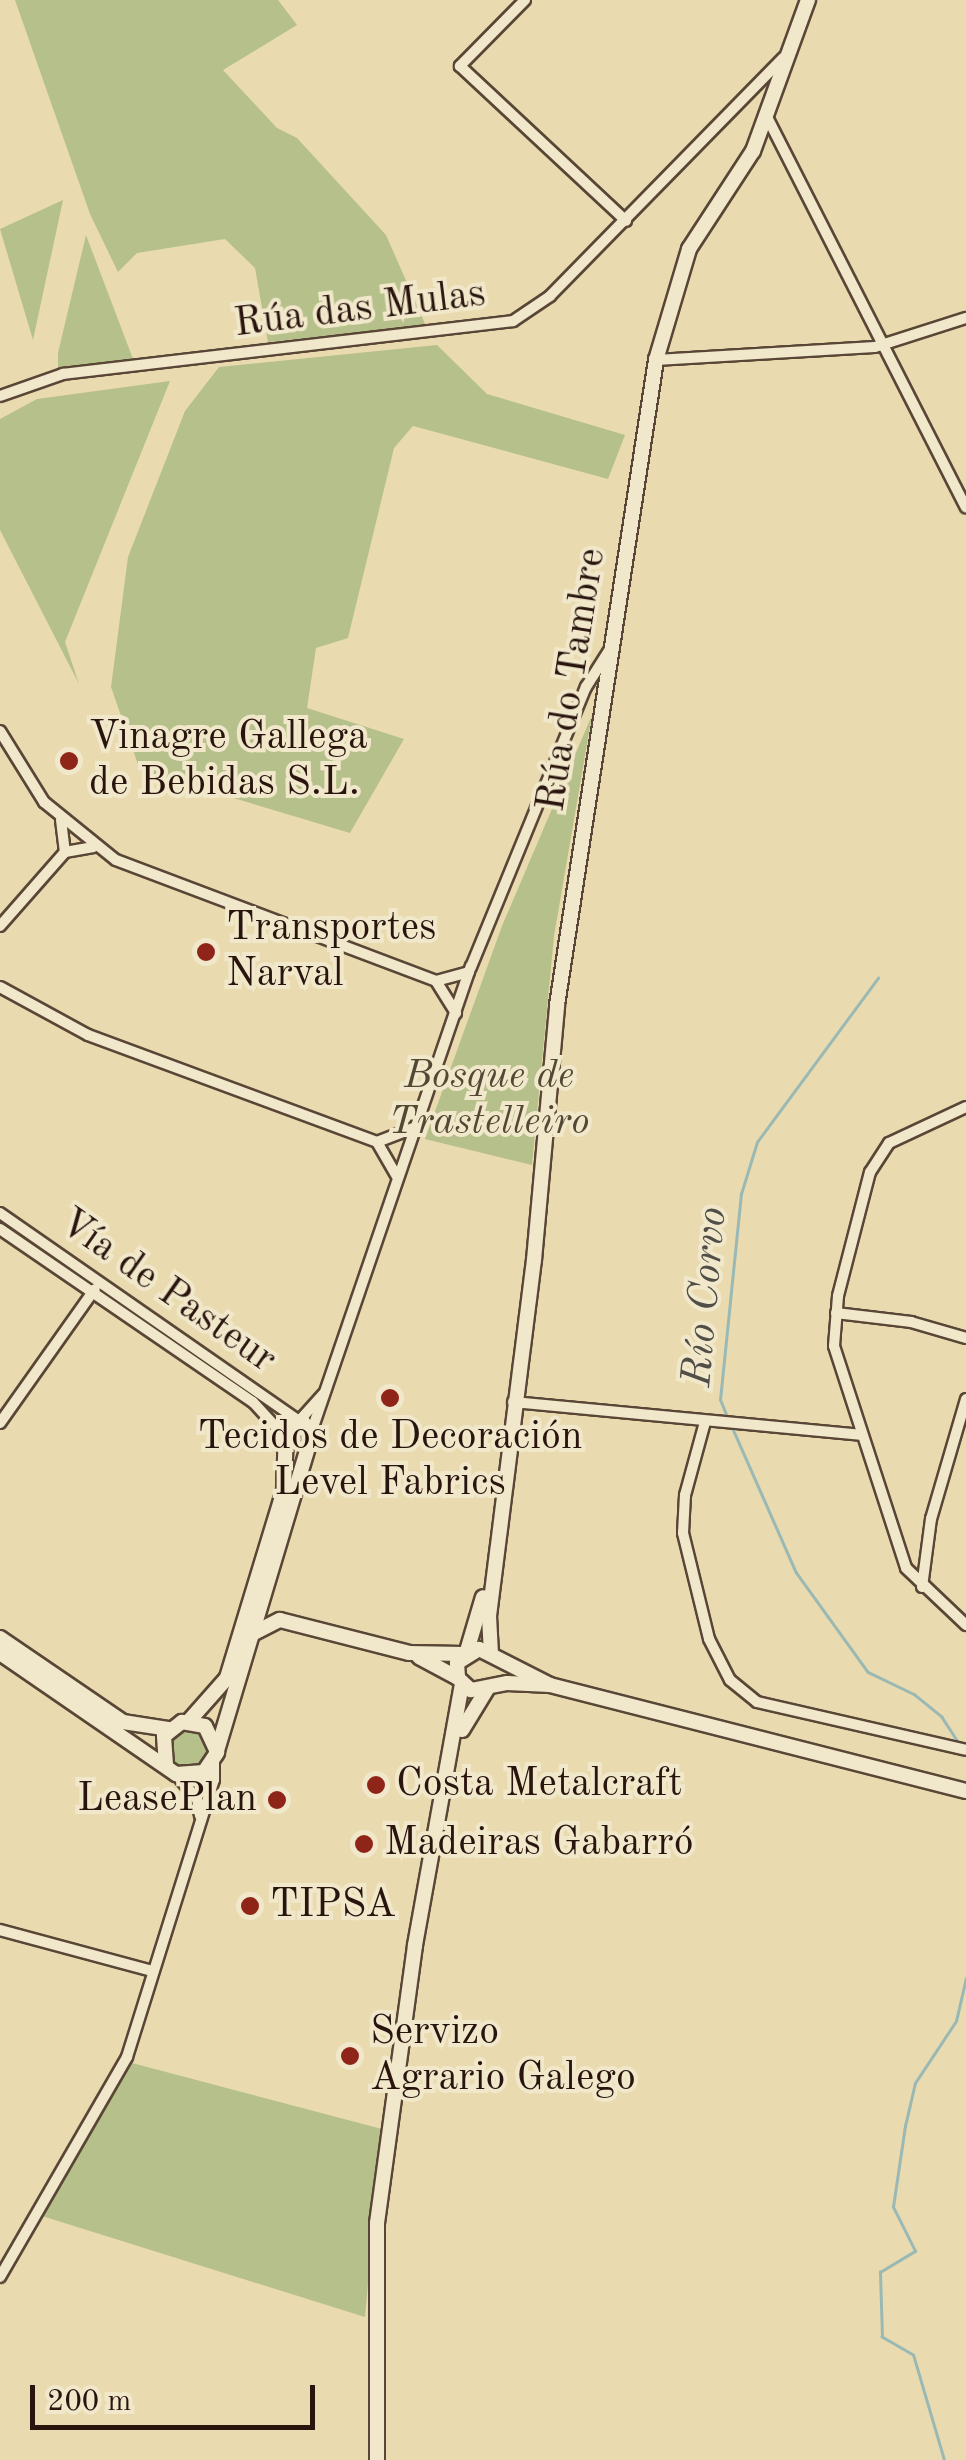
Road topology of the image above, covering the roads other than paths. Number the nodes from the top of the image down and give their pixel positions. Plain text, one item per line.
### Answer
1 (525, 0) edge
2 (808, 0) edge
3 (775, 85) junction
4 (771, 124) junction
5 (626, 220) junction
6 (966, 318) edge
7 (886, 345) junction
8 (656, 360) junction
9 (0, 396) edge
10 (966, 508) edge
11 (595, 688) junction
12 (0, 731) edge
13 (61, 820) junction
14 (79, 835) junction
15 (94, 847) junction
16 (67, 849) junction
17 (0, 926) edge
18 (469, 972) junction
19 (440, 982) junction
20 (0, 987) edge
21 (463, 991) junction
22 (456, 1013) junction
23 (966, 1107) edge
24 (415, 1127) junction
25 (383, 1144) junction
26 (406, 1152) junction
27 (397, 1177) junction
28 (0, 1213) edge
29 (0, 1228) edge
30 (96, 1288) junction
31 (836, 1314) junction
32 (966, 1338) edge
33 (327, 1389) junction
34 (966, 1399) edge
35 (513, 1402) junction
36 (299, 1421) junction
37 (704, 1422) junction
38 (0, 1423) edge
39 (860, 1436) junction
40 (310, 1437) junction
41 (288, 1441) junction
42 (494, 1558) junction
43 (922, 1588) junction
44 (265, 1594) junction
45 (280, 1620) junction
46 (966, 1625) edge
47 (253, 1633) junction
48 (0, 1638) edge
49 (0, 1652) edge
50 (409, 1653) junction
51 (465, 1653) junction
52 (493, 1656) junction
53 (460, 1681) junction
54 (550, 1685) junction
55 (489, 1687) junction
56 (189, 1721) junction
57 (169, 1729) junction
58 (456, 1744) junction
59 (961, 1750) edge
60 (215, 1758) junction
61 (173, 1772) junction
62 (961, 1790) edge
63 (200, 1816) junction
64 (0, 1930) edge
65 (152, 1971) junction
66 (0, 2277) edge
67 (377, 2460) edge

1 - 5 street
2 - 3 main road, Rúa do Tambre
3 - 4 main road, Rúa do Tambre
3 - 5 street, Rúa das Mulas
4 - 7 street
4 - 8 main road, Rúa do Tambre
5 - 9 street, Rúa das Mulas
6 - 7 street
7 - 8 street
7 - 10 street
8 - 11 main road, Rúa do Tambre
11 - 18 street
11 - 35 main road, Rúa do Tambre
12 - 13 street
13 - 14 street
13 - 16 street
14 - 15 street
14 - 16 street
15 - 16 street
15 - 19 street
16 - 17 street
18 - 19 street
18 - 21 street
19 - 21 street
19 - 22 street
20 - 25 street
21 - 22 street
22 - 24 street
23 - 31 street
24 - 25 street
24 - 26 street
25 - 26 street
25 - 27 street
26 - 27 street
27 - 33 street
28 - 30 street, Vía de Pasteur
29 - 30 street, Vía de Pasteur
30 - 36 street, Vía de Pasteur
30 - 38 street
30 - 41 street, Vía de Pasteur
31 - 32 street
31 - 39 street
33 - 36 street
33 - 40 street
34 - 43 street
35 - 37 street
35 - 42 main road, Rúa do Tambre
36 - 40 main road
36 - 41 main road
37 - 39 street
37 - 59 street
39 - 43 street
40 - 41 main road
40 - 44 main road
41 - 56 main road
42 - 51 main road
42 - 52 main road
43 - 46 street
44 - 45 main road
44 - 47 main road
45 - 47 main road
45 - 50 main road
47 - 60 main road
48 - 57 main road
49 - 61 main road
50 - 51 main road
50 - 53 main road
51 - 52 main road
51 - 53 main road
52 - 54 main road
52 - 55 main road
53 - 55 main road
53 - 58 main road
54 - 55 main road
54 - 62 main road
55 - 58 main road
56 - 57 main road
56 - 60 main road
57 - 61 main road
58 - 67 main road
60 - 61 main road
60 - 63 street
61 - 63 street
63 - 65 street
64 - 65 street
65 - 66 street

